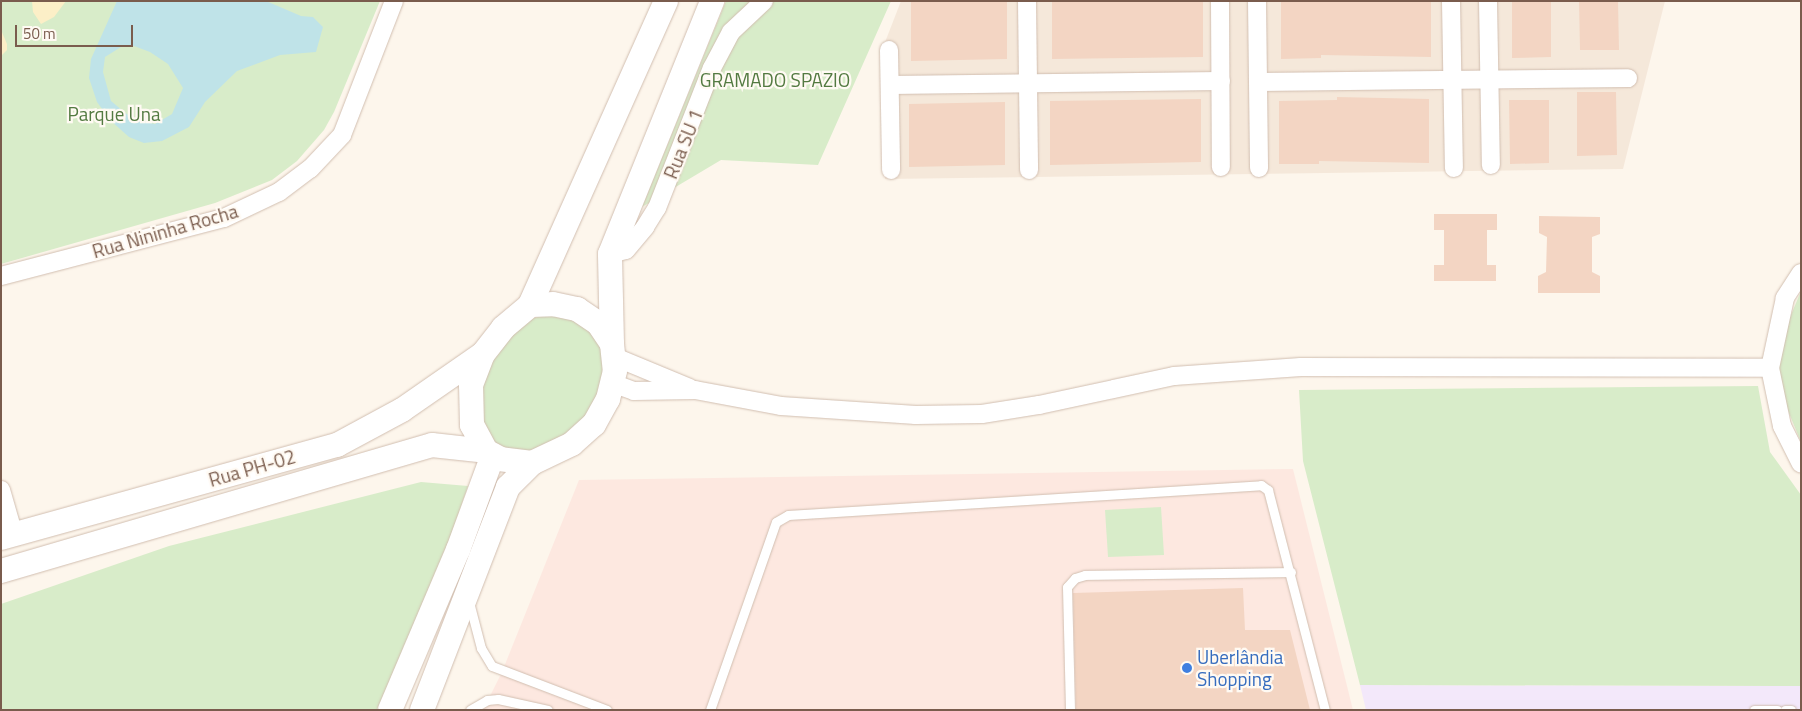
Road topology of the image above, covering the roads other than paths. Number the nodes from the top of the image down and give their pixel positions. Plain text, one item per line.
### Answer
1 (394, 1) edge
2 (666, 1) edge
3 (712, 1) edge
4 (764, 1) edge
5 (1027, 1) edge
6 (1220, 1) edge
7 (1258, 1) edge
8 (1451, 1) edge
9 (1488, 1) edge
10 (889, 50) dead end
11 (1628, 78) dead end
12 (1489, 80) junction
13 (1221, 81) junction
14 (1452, 81) junction
15 (1258, 82) junction
16 (1028, 84) junction
17 (890, 85) junction
18 (1491, 165) dead end
19 (1221, 167) dead end
20 (1259, 168) dead end
21 (1454, 168) dead end
22 (891, 170) dead end
23 (1030, 170) dead end
24 (610, 254) junction
25 (1801, 273) edge
26 (1, 276) edge
27 (530, 305) junction
28 (613, 351) junction
29 (483, 354) junction
30 (1770, 368) junction
31 (612, 383) junction
32 (695, 390) junction
33 (489, 453) junction
34 (532, 462) junction
35 (1801, 464) edge
36 (1, 490) edge
37 (8, 536) edge
38 (1, 571) edge
39 (1290, 572) junction
40 (467, 595) junction
41 (390, 710) edge
42 (422, 710) edge
43 (470, 710) edge
44 (548, 710) edge
45 (607, 710) edge
46 (710, 710) edge
47 (1070, 710) edge
48 (1325, 710) edge
49 (1754, 710) edge
50 (1777, 710) edge
51 (1785, 710) edge
52 (1791, 710) edge

1 - 26 street, Rua Nininha Rocha
2 - 27 street
3 - 24 street
4 - 24 street, Rua SU 1
5 - 16 street
6 - 13 street
7 - 15 street
8 - 14 street
9 - 12 street
10 - 17 street
11 - 12 street
12 - 14 street
12 - 18 street
13 - 16 street
13 - 19 street
14 - 15 street
14 - 21 street
15 - 20 street
16 - 17 street
16 - 23 street
17 - 22 street
24 - 28 street
25 - 30 street
27 - 28 street
27 - 29 street
28 - 31 street
28 - 32 street
29 - 33 street
29 - 37 street, Rua PH-02
30 - 32 street
30 - 35 street
31 - 32 street
31 - 34 street
33 - 34 street
33 - 38 street, Rua PH-02
33 - 41 street
34 - 40 street
36 - 37 street
39 - 46 lane
39 - 47 lane
39 - 48 lane
40 - 42 street
40 - 45 lane
43 - 44 lane
49 - 50 lane
51 - 52 lane

